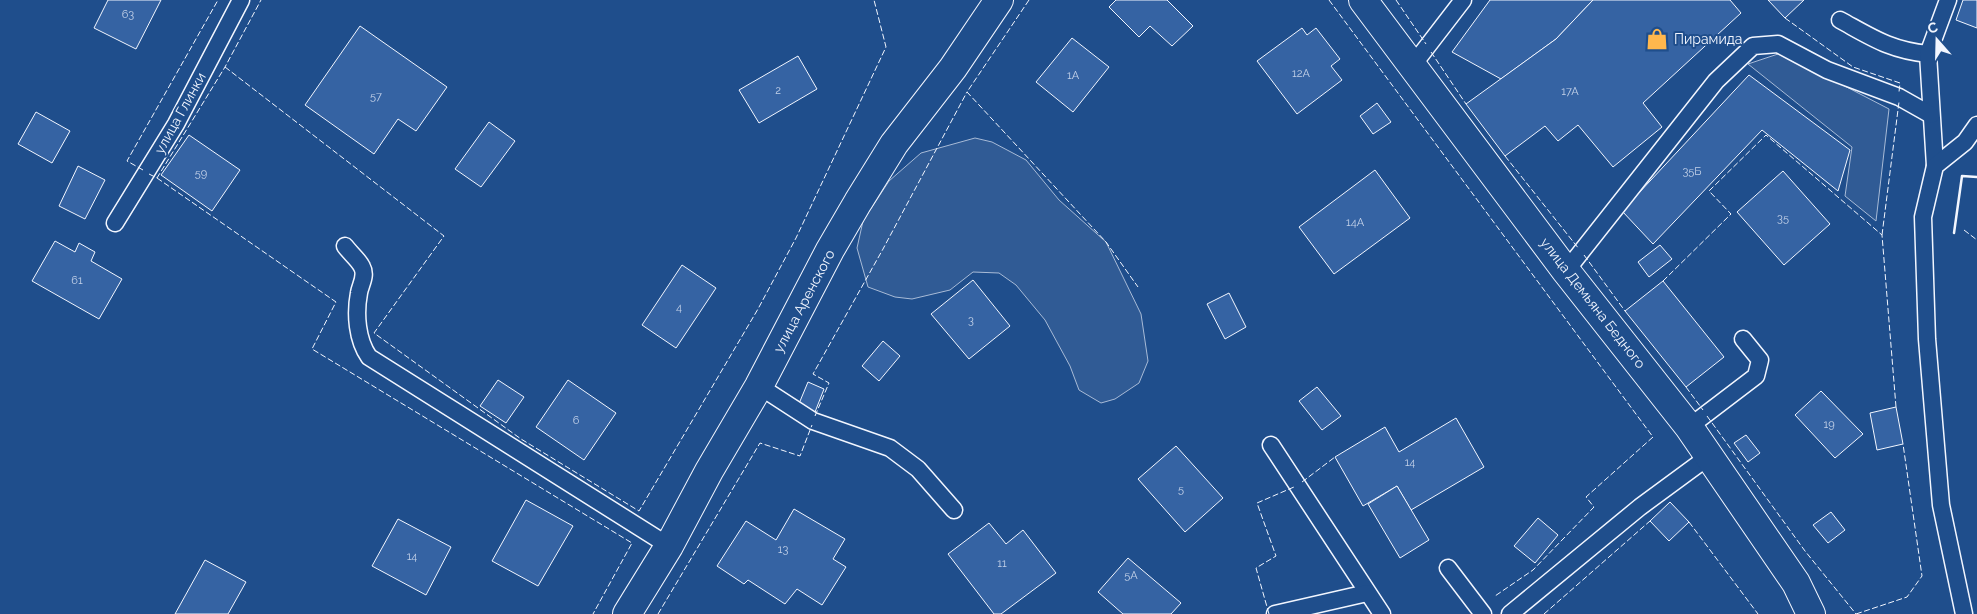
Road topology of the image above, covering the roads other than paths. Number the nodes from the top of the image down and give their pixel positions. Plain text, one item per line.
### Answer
1 (241, 0) edge
2 (999, 0) edge
3 (1363, 0) edge
4 (1463, 0) edge
5 (1948, 0) edge
6 (1840, 20) dead end
7 (1928, 54) junction
8 (1413, 65) junction
9 (1931, 115) junction
10 (1977, 125) edge
11 (1971, 146) edge
12 (1935, 166) junction
13 (116, 223) dead end
14 (345, 246) dead end
15 (1566, 271) junction
16 (1744, 339) dead end
17 (760, 386) junction
18 (1689, 427) junction
19 (1271, 445) dead end
20 (1708, 457) junction
21 (954, 510) dead end
22 (669, 546) junction
23 (1448, 568) dead end
24 (1366, 593) junction
25 (627, 614) edge
26 (1274, 614) edge
27 (1382, 614) edge
28 (1483, 614) edge
29 (1510, 614) edge
30 (1811, 614) edge
31 (1964, 614) edge

1 - 13 lane, улица Глинки
2 - 17 street, улица Аренского
3 - 8 street, улица Демьяна Бедного
4 - 8 lane
5 - 7 lane
6 - 7 lane
7 - 9 lane
8 - 15 street, улица Демьяна Бедного
9 - 12 lane
9 - 15 lane
10 - 11 lane
11 - 12 lane
12 - 31 lane
14 - 22 lane
15 - 18 street, улица Демьяна Бедного
16 - 18 lane
17 - 21 lane
17 - 22 street, улица Аренского
18 - 20 street, улица Демьяна Бедного
19 - 24 lane
20 - 29 lane
20 - 30 street, улица Демьяна Бедного
22 - 25 street, улица Аренского
23 - 28 lane
24 - 26 lane
24 - 27 lane

